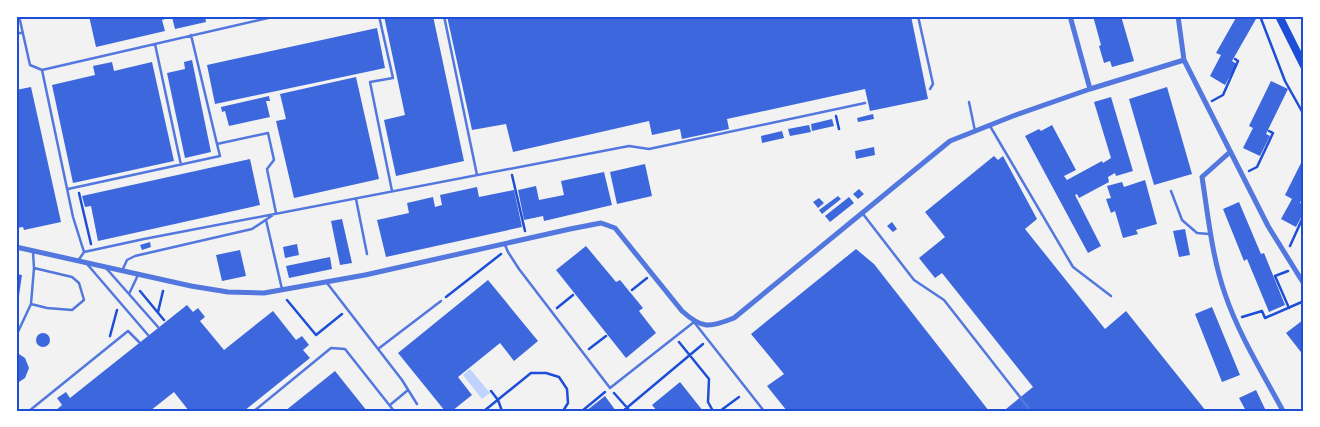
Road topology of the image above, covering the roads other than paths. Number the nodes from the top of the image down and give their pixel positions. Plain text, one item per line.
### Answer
1 (28, 16) edge
2 (278, 16) edge
3 (379, 16) edge
4 (444, 16) edge
5 (918, 16) edge
6 (1070, 16) edge
7 (1178, 16) edge
8 (1279, 16) edge
9 (19, 17) edge
10 (16, 33) edge
11 (23, 33) junction
12 (192, 35) junction
13 (154, 44) junction
14 (1184, 60) junction
15 (1304, 66) edge
16 (42, 70) junction
17 (930, 89) dead end
18 (1090, 89) junction
19 (969, 102) dead end
20 (865, 103) dead end
21 (989, 125) junction
22 (975, 131) junction
23 (217, 144) junction
24 (1230, 152) junction
25 (181, 165) junction
26 (477, 175) junction
27 (68, 189) junction
28 (392, 191) junction
29 (1171, 191) dead end
30 (356, 198) junction
31 (862, 212) junction
32 (276, 214) junction
33 (266, 220) junction
34 (1212, 234) junction
35 (504, 243) junction
36 (16, 246) edge
37 (33, 250) junction
38 (84, 252) junction
39 (367, 254) dead end
40 (78, 261) junction
41 (86, 263) junction
42 (106, 267) junction
43 (34, 268) junction
44 (122, 271) junction
45 (138, 274) junction
46 (326, 282) junction
47 (1304, 284) edge
48 (282, 290) junction
49 (129, 294) junction
50 (1111, 296) dead end
51 (441, 301) road end
52 (31, 304) junction
53 (694, 322) junction
54 (158, 327) dead end
55 (148, 335) dead end
56 (16, 336) edge
57 (139, 342) dead end
58 (378, 349) junction
59 (408, 390) junction
60 (417, 404) dead end
61 (390, 405) junction
62 (30, 411) edge
63 (254, 411) edge
64 (394, 411) edge
65 (764, 411) edge
66 (1031, 411) edge
67 (1283, 411) edge

1 - 9 lane
2 - 12 lane
3 - 28 lane
4 - 26 lane
5 - 17 lane
6 - 18 street
7 - 14 street
8 - 15 main road
9 - 11 lane
10 - 11 lane
11 - 16 lane
12 - 13 lane
12 - 23 lane
13 - 16 lane
13 - 25 lane
14 - 18 street
14 - 24 street
16 - 27 lane
18 - 21 street
19 - 22 lane
20 - 26 lane
21 - 22 street
21 - 50 lane
22 - 31 street
23 - 25 lane
23 - 32 lane
24 - 34 street
24 - 47 street
25 - 27 lane
26 - 28 lane
27 - 38 lane
28 - 30 lane
29 - 34 lane
30 - 32 lane
30 - 39 lane
31 - 53 street
31 - 66 lane
32 - 33 lane
32 - 38 lane
33 - 44 lane
33 - 48 lane
34 - 67 street
35 - 46 street
35 - 53 street
35 - 53 lane
36 - 37 street
37 - 40 street
37 - 43 lane
38 - 40 lane
40 - 41 street
41 - 42 street
41 - 55 lane
42 - 44 street
42 - 49 lane
43 - 52 lane
43 - 52 lane
44 - 45 street
45 - 48 street
45 - 49 lane
46 - 48 street
46 - 58 lane
49 - 54 lane
51 - 58 lane
52 - 56 lane
53 - 65 lane
57 - 62 lane
58 - 59 lane
59 - 60 lane
59 - 61 lane
61 - 63 lane
61 - 64 lane

